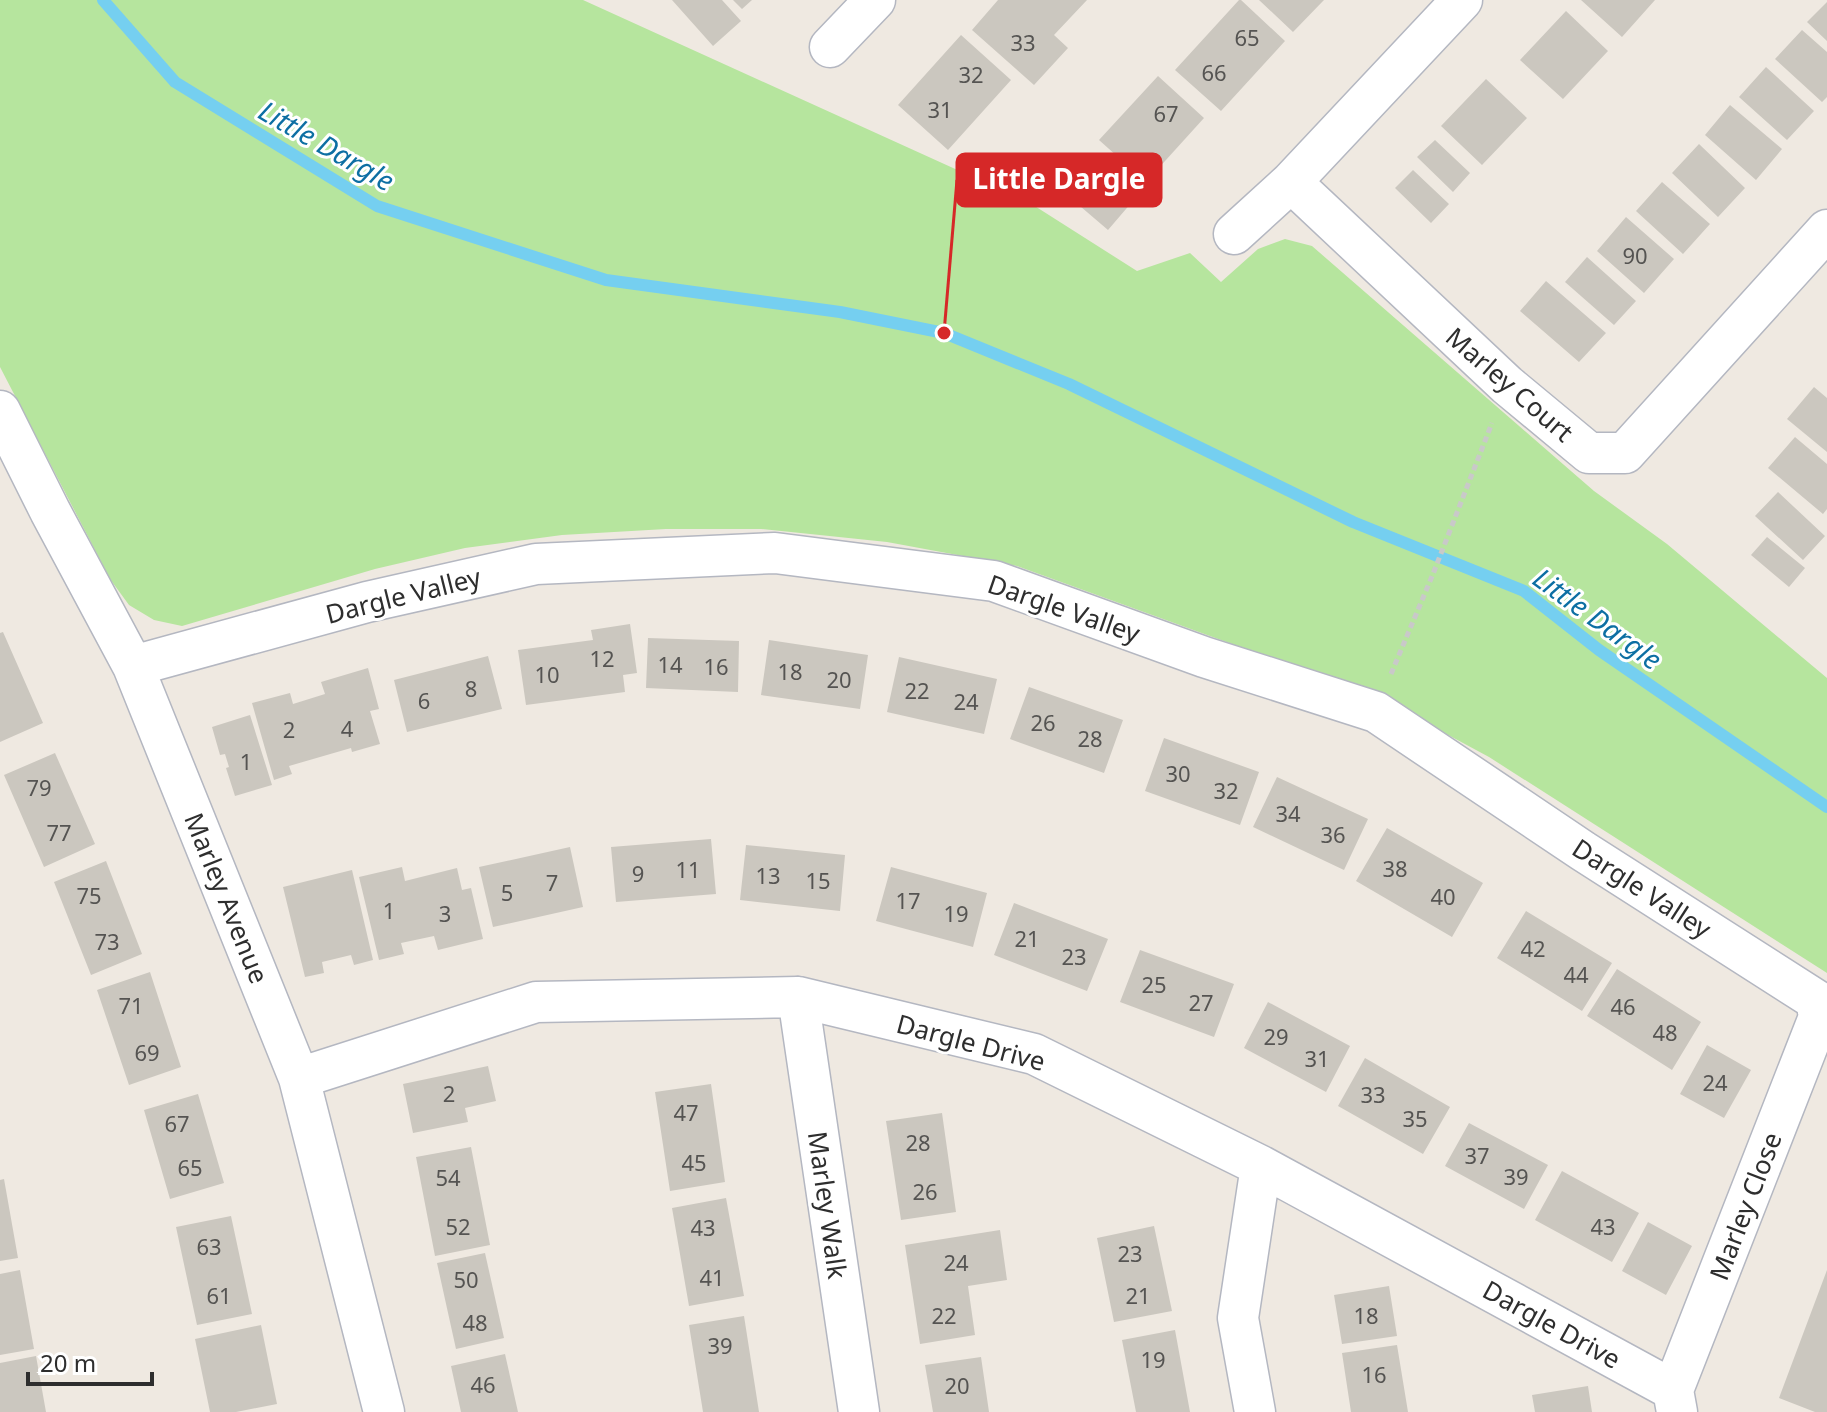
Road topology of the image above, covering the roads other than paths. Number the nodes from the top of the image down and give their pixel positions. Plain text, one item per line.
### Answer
1 (875, 0) edge
2 (1462, 0) edge
3 (830, 47) dead end
4 (1291, 182) junction
5 (1827, 230) edge
6 (1234, 234) dead end
7 (0, 411) edge
8 (133, 666) junction
9 (798, 997) junction
10 (1816, 1000) joint
11 (299, 1078) junction
12 (1261, 1166) junction
13 (1675, 1401) edge
14 (384, 1412) edge
15 (859, 1412) edge
16 (1255, 1412) edge

1 - 3 street
2 - 4 street
4 - 5 street, Marley Court
4 - 6 street
7 - 8 street, Marley Avenue
8 - 10 street, Dargle Valley
8 - 11 street, Marley Avenue
9 - 11 street, Dargle Drive
9 - 12 street, Dargle Drive
9 - 15 street, Marley Walk
10 - 13 street, Marley Close
11 - 14 street, Marley Avenue
12 - 13 street, Dargle Drive
12 - 16 street

